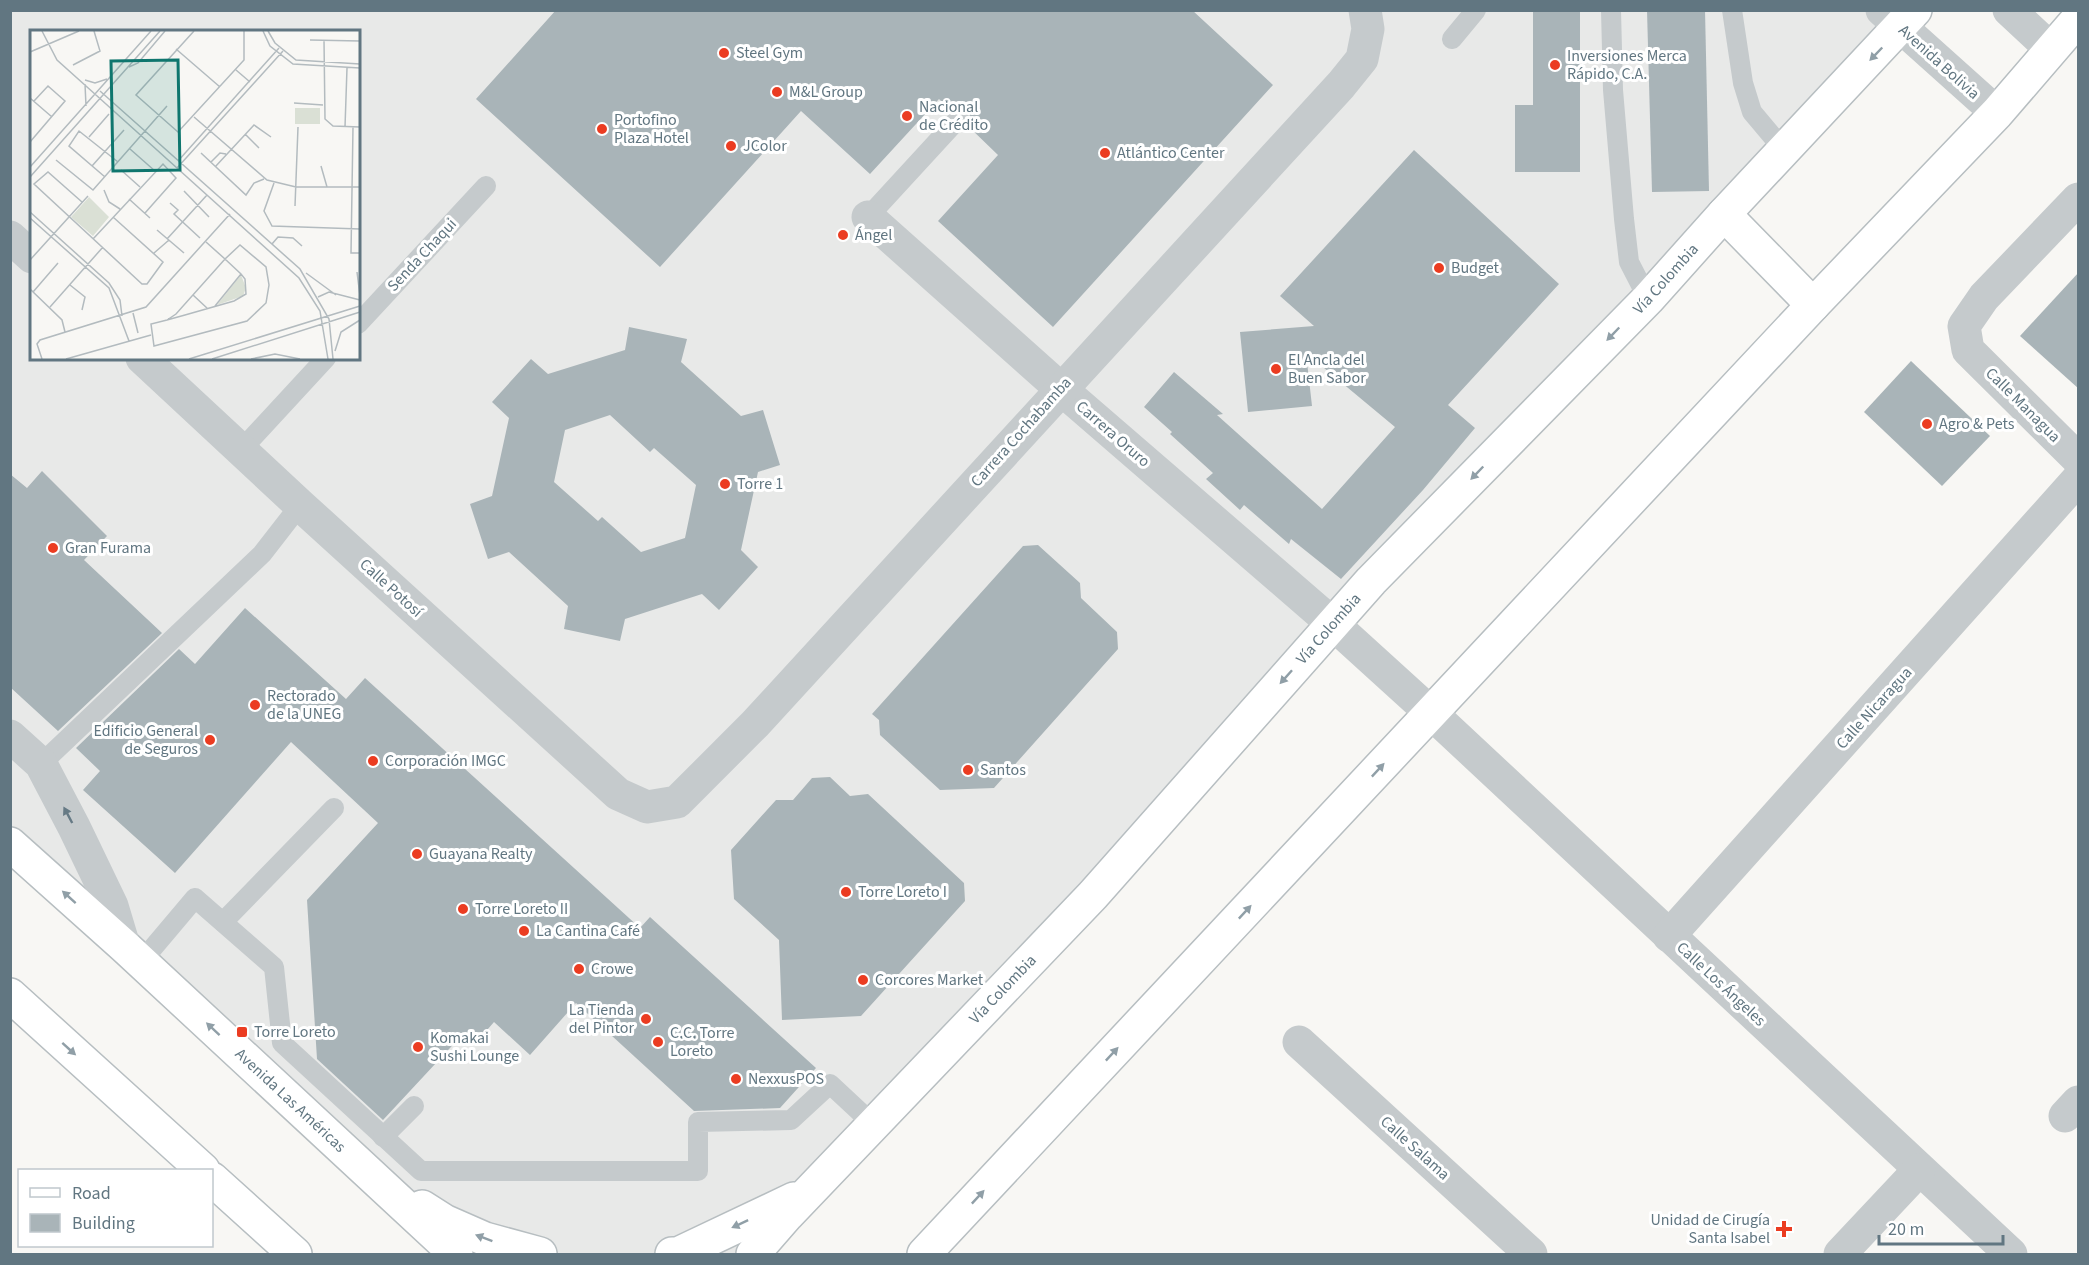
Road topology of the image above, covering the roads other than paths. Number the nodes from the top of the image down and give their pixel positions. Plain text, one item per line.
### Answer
1 (1476, 10) edge
2 (1611, 10) edge
3 (1731, 10) edge
4 (2009, 10) edge
5 (1899, 16) edge
6 (2079, 19) edge
7 (1366, 20) edge
8 (1452, 39) dead end
9 (2051, 49) junction
10 (1997, 113) junction
11 (959, 118) dead end
12 (1784, 150) junction
13 (486, 186) dead end
14 (2079, 198) edge
15 (1724, 214) junction
16 (868, 217) joint
17 (10, 237) edge
18 (30, 255) edge
19 (1647, 299) junction
20 (1814, 304) junction
21 (360, 322) edge
22 (144, 360) edge
23 (324, 360) edge
24 (1061, 388) junction
25 (241, 450) junction
26 (2079, 459) edge
27 (2079, 479) edge
28 (300, 505) junction
29 (1333, 624) junction
30 (1431, 713) junction
31 (10, 736) edge
32 (41, 764) junction
33 (647, 807) joint
34 (334, 808) dead end
35 (10, 844) edge
36 (223, 922) junction
37 (1669, 936) junction
38 (133, 954) junction
39 (18, 1007) edge
40 (1299, 1042) dead end
41 (414, 1106) dead end
42 (874, 1125) junction
43 (383, 1137) junction
44 (202, 1169) edge
45 (1919, 1170) junction
46 (367, 1172) junction
47 (213, 1180) edge
48 (812, 1190) junction
49 (262, 1224) junction
50 (941, 1242) edge
51 (279, 1254) edge
52 (295, 1254) edge
53 (456, 1254) edge
54 (540, 1254) edge
55 (672, 1254) edge
56 (753, 1254) edge
57 (924, 1254) edge
58 (1531, 1254) edge
59 (1840, 1254) edge
60 (2011, 1254) edge

1 - 8 lane
2 - 19 lane
3 - 12 lane
4 - 9 street
5 - 10 street, Avenida Bolivia
5 -> 12 main road, Vía Colombia
6 - 9 main road
7 - 24 street, Carrera Cochabamba
9 - 10 main road
10 - 20 main road
11 - 16 lane
12 - 15 main road, Vía Colombia
13 - 21 lane, Senda Chaqui
14 - 26 street, Calle Managua
15 - 19 main road, Vía Colombia
15 - 20 main road
16 - 24 street, Carrera Oruro
17 - 18 street
19 -> 29 main road, Vía Colombia
20 - 30 main road
22 - 25 street, Calle Potosí
23 - 25 lane
24 - 29 street, Carrera Oruro
24 - 33 street, Carrera Cochabamba
25 - 28 street, Calle Potosí
27 - 37 street, Calle Nicaragua
28 - 32 lane
28 - 33 street, Calle Potosí
29 - 30 street, Carrera Oruro
29 -> 42 main road, Vía Colombia
30 - 37 street, Calle Los Ángeles
50 -> 30 main road
31 - 32 street, Avenida Las Américas
38 -> 32 street, Avenida Las Américas
34 - 36 lane
38 -> 35 main road, Avenida Las Américas
36 - 38 lane
36 - 43 lane
37 - 45 street, Calle Los Ángeles
46 -> 38 main road, Avenida Las Américas
39 -> 44 main road
40 - 58 street, Calle Salama
41 - 43 lane
42 - 43 lane
42 - 48 main road, Vía Colombia
45 - 59 street
45 - 60 street, Calle Los Ángeles
46 - 53 main road, Avenida Las Américas
54 -> 46 main road
47 - 49 main road
48 -> 55 main road
48 - 56 main road, Vía Colombia
49 - 51 main road
49 - 52 main road
50 - 57 main road

